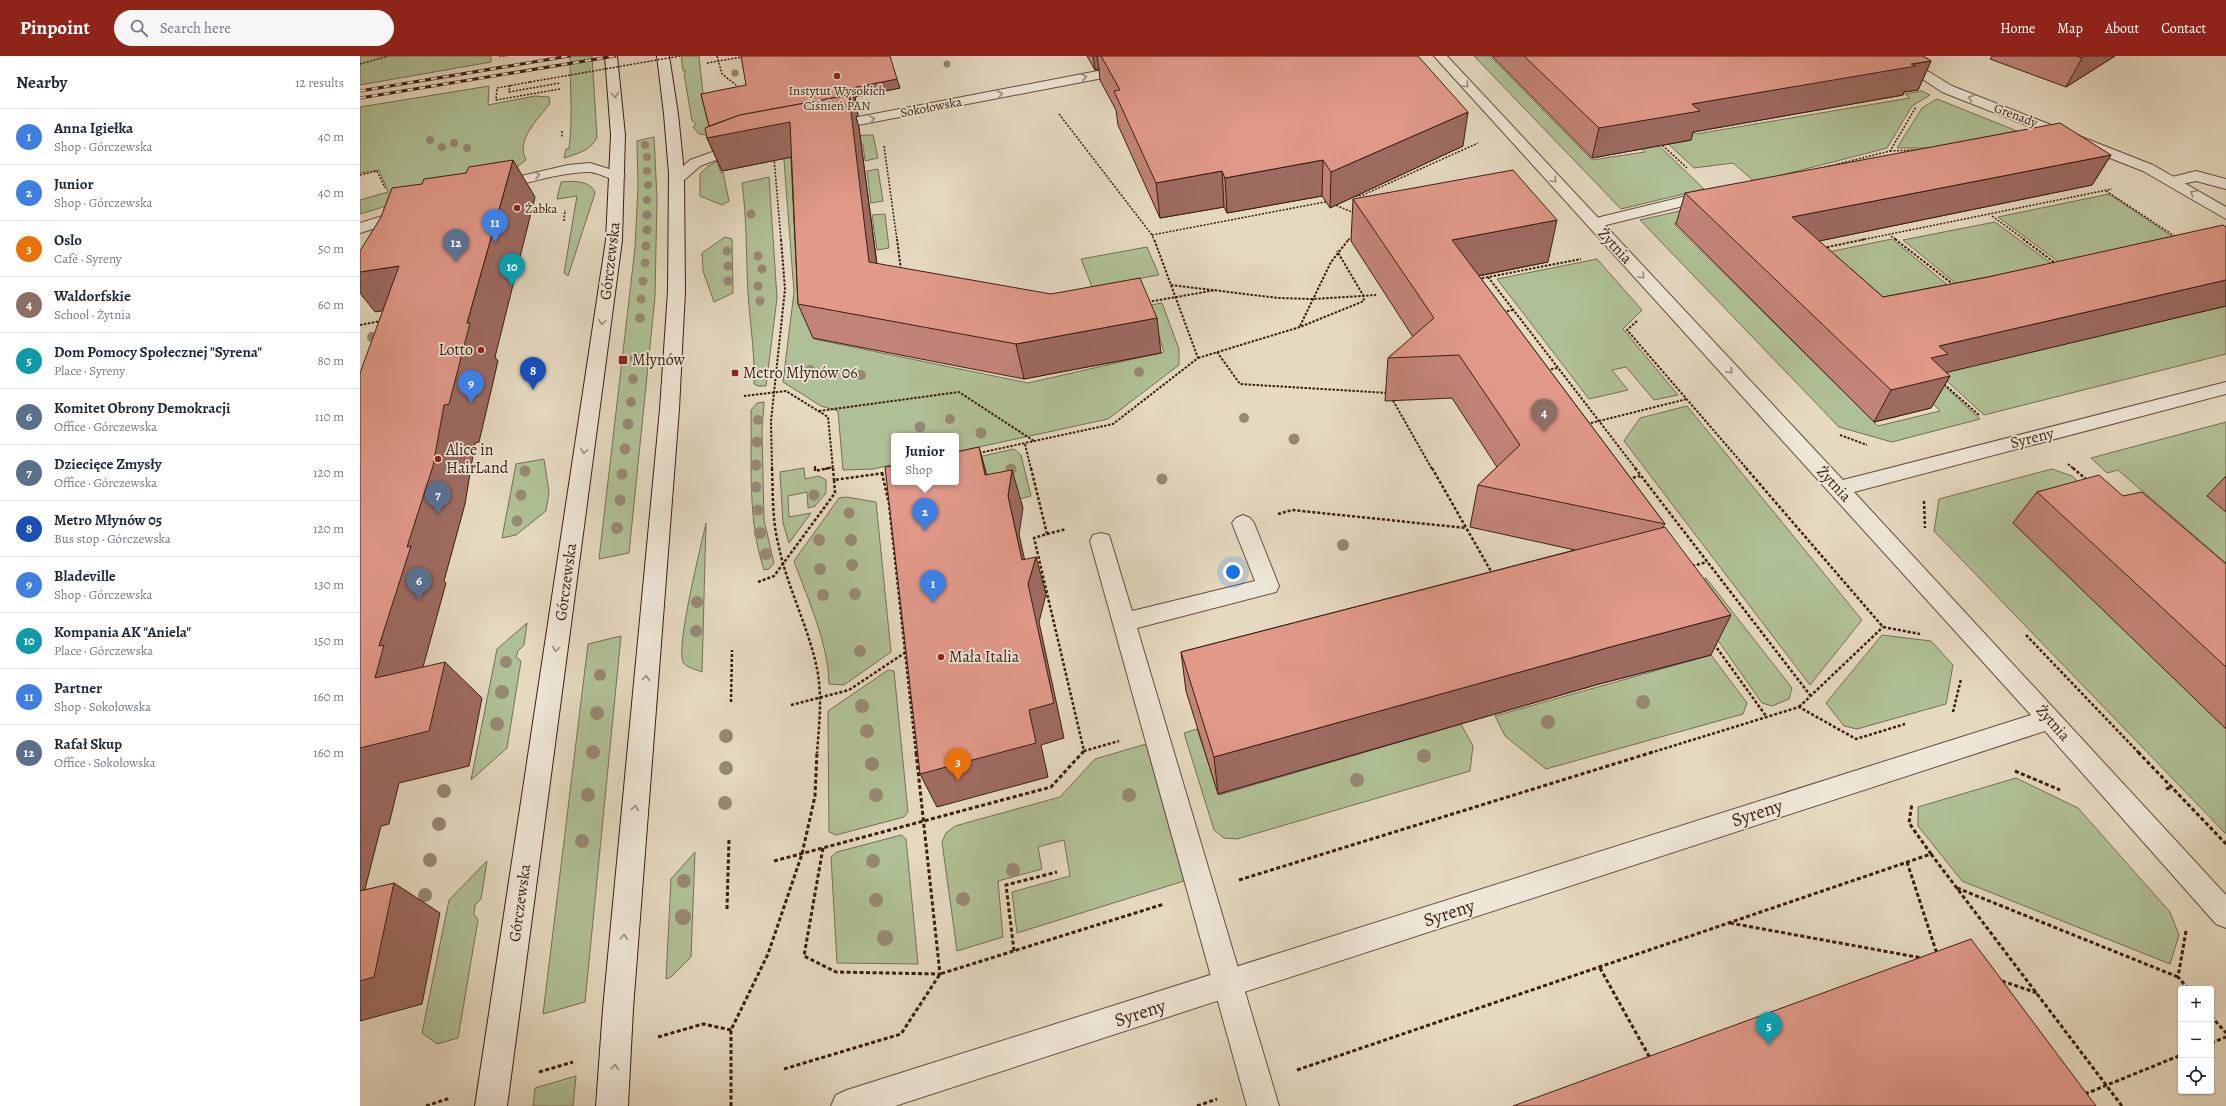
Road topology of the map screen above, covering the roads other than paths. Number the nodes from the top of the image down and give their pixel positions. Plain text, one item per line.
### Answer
1 (611, 56) edge
2 (663, 56) edge
3 (1440, 56) edge
4 (1894, 56) edge
5 (1139, 67) edge
6 (815, 129) edge
7 (755, 142) edge
8 (617, 176) junction
9 (677, 178) junction
10 (2173, 181) junction
11 (2226, 184) edge
12 (484, 190) edge
13 (1728, 191) edge
14 (419, 210) edge
15 (2226, 214) edge
16 (1594, 223) junction
17 (360, 228) edge
18 (2226, 388) edge
19 (1838, 488) junction
20 (1243, 523) road end
21 (1101, 541) dead end
22 (1124, 622) junction
23 (2050, 719) junction
24 (2226, 915) edge
25 (1230, 984) junction
26 (1260, 1095) edge
27 (491, 1106) edge
28 (612, 1106) edge
29 (847, 1106) edge

1 -> 8 street, Górczewska
2 - 9 street
3 -> 16 street, Żytnia
10 -> 4 street, Grenady
6 -> 5 street, Sokołowska
7 - 9 street
12 -> 8 street
8 -> 27 street, Górczewska
28 -> 9 street
10 - 11 street
15 -> 10 street, Grenady
13 - 16 street
14 - 17 street
16 -> 19 street, Żytnia
18 - 19 street, Syreny
19 - 23 street, Żytnia
20 - 22 street
21 - 22 street
22 - 25 street
23 - 24 street, Żytnia
23 - 25 street, Syreny
25 - 26 street
25 - 29 street, Syreny

